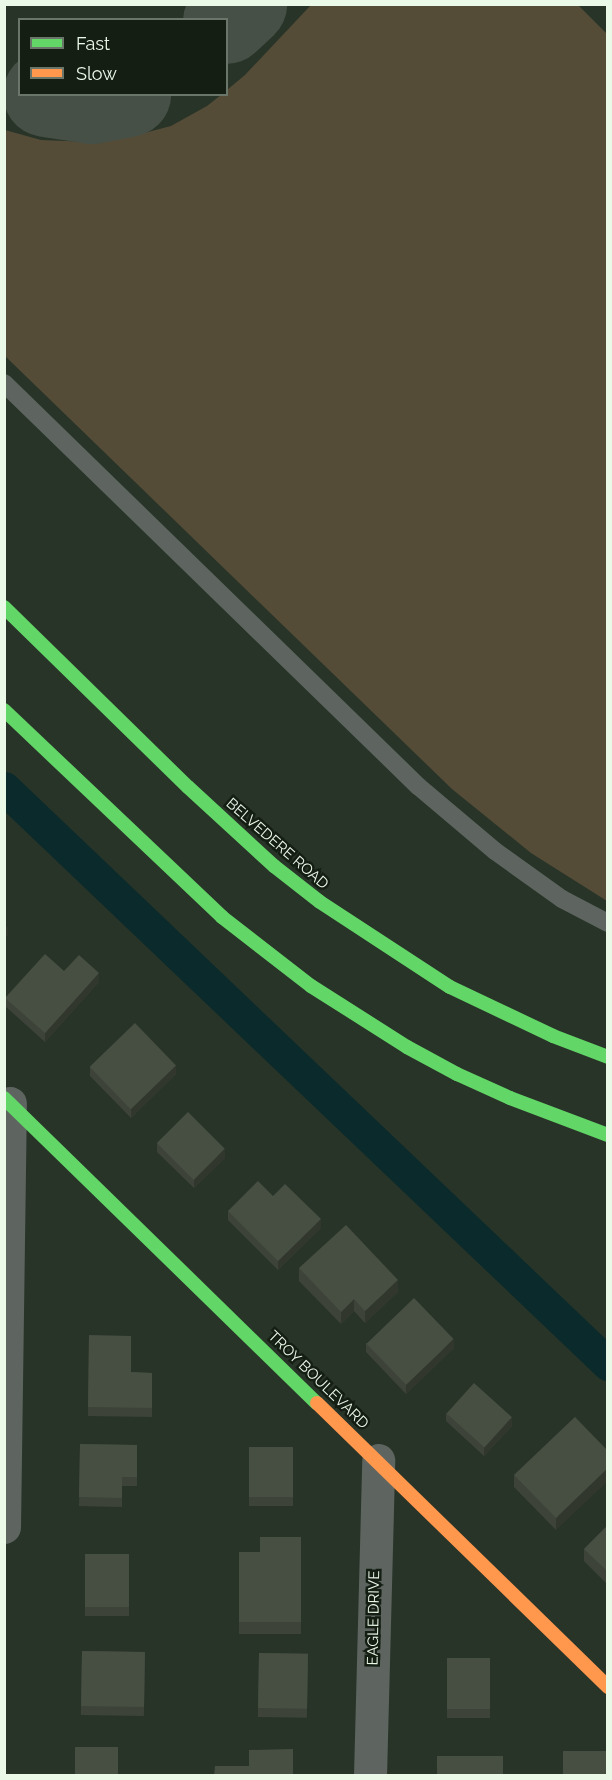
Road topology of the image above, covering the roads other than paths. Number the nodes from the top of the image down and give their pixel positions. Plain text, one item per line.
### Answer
1 (4, 383) edge
2 (4, 607) edge
3 (4, 710) edge
4 (608, 923) edge
5 (608, 1057) edge
6 (7, 1100) edge
7 (608, 1135) edge
8 (378, 1460) junction
9 (4, 1527) edge
10 (608, 1687) edge
11 (369, 1776) edge

1 - 4 lane
2 - 5 main road, BELVEDERE ROAD
3 - 7 main road
6 - 8 main road, TROY BOULEVARD
6 - 9 street
8 - 10 main road, TROY BOULEVARD
8 - 11 street, EAGLE DRIVE

